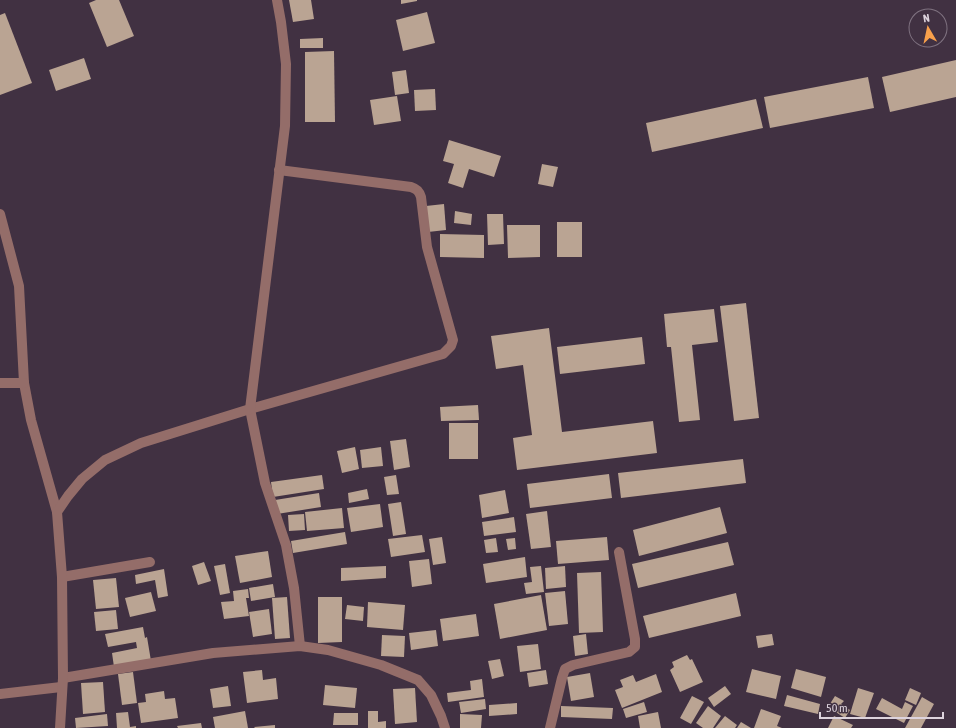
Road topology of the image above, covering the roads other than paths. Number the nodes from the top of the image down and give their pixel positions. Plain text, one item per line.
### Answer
1 (277, 0) edge
2 (280, 170) junction
3 (0, 214) edge
4 (0, 383) edge
5 (24, 383) junction
6 (250, 409) junction
7 (57, 512) junction
8 (619, 552) dead end
9 (150, 562) dead end
10 (62, 577) junction
11 (300, 646) junction
12 (62, 682) junction
13 (0, 694) edge
14 (60, 728) edge
15 (445, 728) edge
16 (550, 728) edge

1 - 2 street
2 - 6 street
2 - 6 street
3 - 5 street
4 - 5 street
5 - 7 street
6 - 7 street
6 - 11 street
7 - 10 street
8 - 16 street
9 - 10 street
10 - 12 street
11 - 12 street
11 - 15 street
12 - 13 street
12 - 14 street

